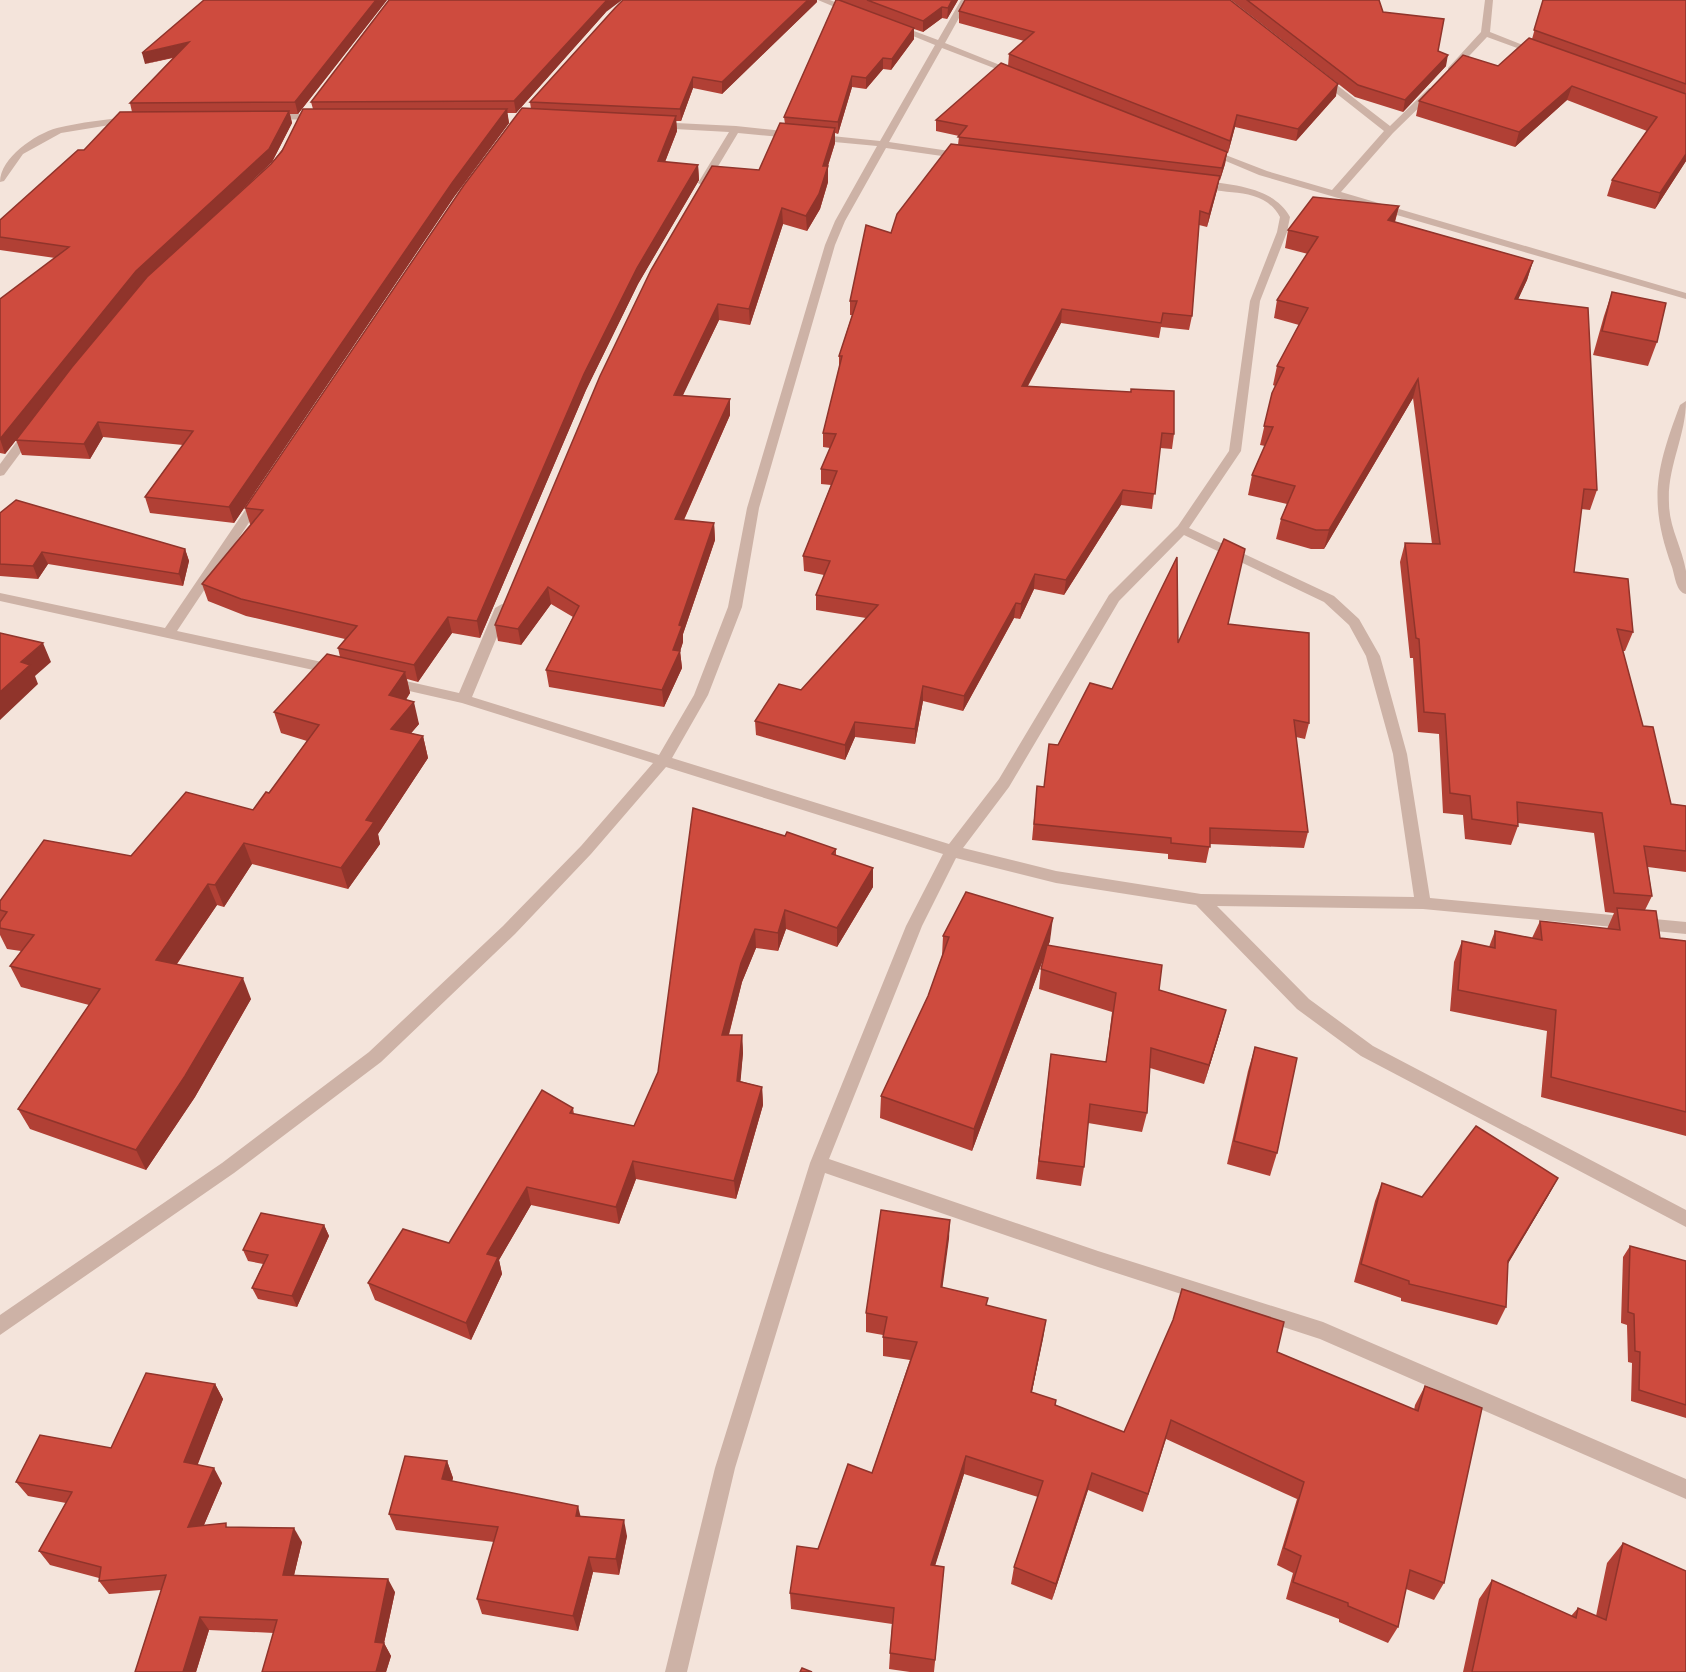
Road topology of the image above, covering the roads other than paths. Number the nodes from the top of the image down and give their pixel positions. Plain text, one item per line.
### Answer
1 (822, 0) edge
2 (964, 0) edge
3 (1489, 0) edge
4 (865, 16) edge
5 (886, 24) edge
6 (1485, 33) junction
7 (940, 44) junction
8 (1550, 57) edge
9 (1310, 68) edge
10 (1445, 76) edge
11 (1026, 78) edge
12 (1437, 84) edge
13 (326, 117) edge
14 (258, 118) edge
15 (144, 119) edge
16 (645, 124) edge
17 (736, 129) junction
18 (1390, 131) junction
19 (885, 143) junction
20 (1199, 147) edge
21 (974, 157) edge
22 (0, 179) edge
23 (1187, 181) edge
24 (1253, 182) junction
25 (697, 194) edge
26 (1334, 194) junction
27 (1686, 296) edge
28 (1686, 405) edge
29 (36, 424) edge
30 (0, 472) edge
31 (263, 493) edge
32 (1182, 529) junction
33 (1686, 590) edge
34 (0, 597) edge
35 (506, 600) edge
36 (169, 632) junction
37 (350, 673) edge
38 (373, 678) edge
39 (464, 699) junction
40 (663, 761) junction
41 (952, 851) junction
42 (1201, 900) junction
43 (1423, 903) junction
44 (1686, 928) edge
45 (819, 1162) junction
46 (1686, 1219) edge
47 (0, 1326) edge
48 (1686, 1489) edge
49 (676, 1672) edge

1 - 4 street
2 - 7 street
3 - 6 street
5 - 7 street
6 - 8 street
6 - 10 street
7 - 11 street
7 - 19 street
9 - 18 street
12 - 18 street
13 - 14 street
15 - 22 street
16 - 17 street
17 - 19 street
17 - 25 street
18 - 26 street
19 - 21 street
19 - 40 street
20 - 24 street
23 - 24 street
24 - 26 street
24 - 32 street
26 - 27 street
28 - 33 street
29 - 30 street
31 - 36 street
32 - 41 street
32 - 43 street
34 - 36 street
35 - 39 street
36 - 37 street
38 - 39 street
39 - 40 street
40 - 41 street
40 - 47 street
41 - 42 street
41 - 45 street
42 - 43 street
42 - 46 street
43 - 44 street
45 - 48 street
45 - 49 street

